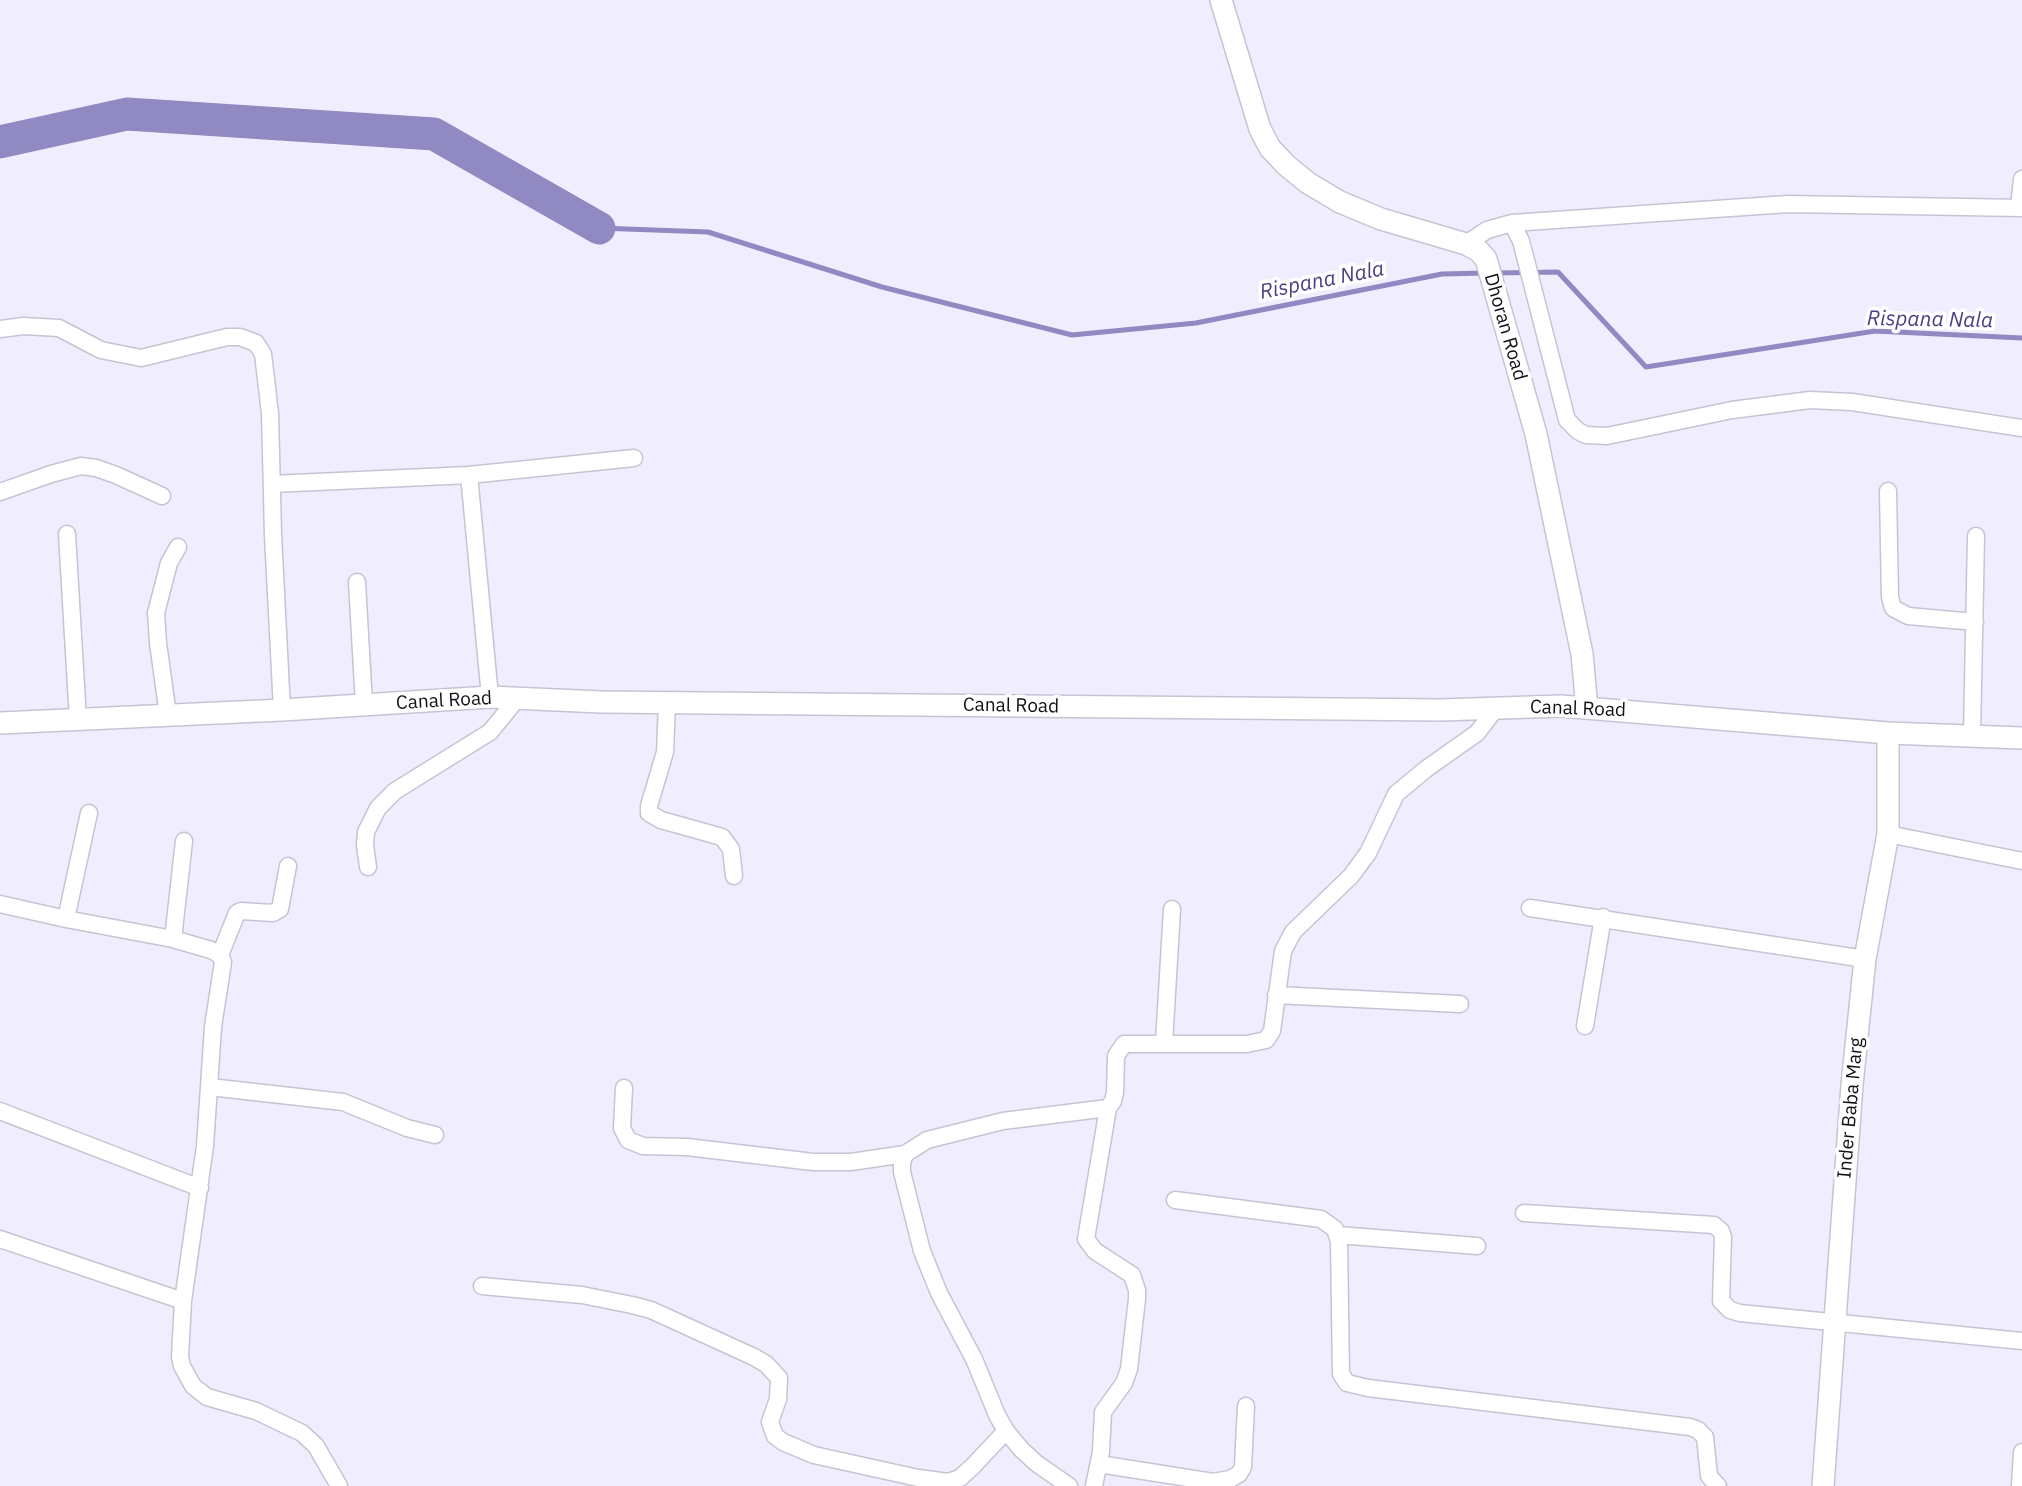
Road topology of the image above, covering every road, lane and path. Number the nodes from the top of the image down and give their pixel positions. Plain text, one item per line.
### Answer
1 (1221, 0) edge
2 (2022, 180) edge
3 (2020, 208) edge
4 (1512, 223) junction
5 (1466, 244) junction
6 (0, 329) edge
7 (2022, 428) edge
8 (634, 458) dead end
9 (469, 475) junction
10 (272, 484) junction
11 (1888, 491) dead end
12 (0, 492) edge
13 (162, 496) dead end
14 (67, 534) dead end
15 (1976, 536) dead end
16 (178, 547) dead end
17 (357, 582) dead end
18 (1975, 622) junction
19 (490, 697) junction
20 (517, 699) junction
21 (667, 703) junction
22 (364, 705) junction
23 (1496, 708) junction
24 (1587, 708) junction
25 (282, 710) junction
26 (168, 715) junction
27 (78, 720) junction
28 (0, 723) edge
29 (1888, 733) junction
30 (1972, 735) junction
31 (2022, 738) edge
32 (89, 813) dead end
33 (1888, 834) junction
34 (184, 841) dead end
35 (2022, 861) edge
36 (288, 866) dead end
37 (368, 867) dead end
38 (734, 876) dead end
39 (0, 904) edge
40 (1530, 908) dead end
41 (1172, 909) dead end
42 (1603, 917) junction
43 (66, 919) junction
44 (173, 939) junction
45 (220, 955) junction
46 (1865, 959) junction
47 (1276, 995) junction
48 (1460, 1004) dead end
49 (1585, 1027) dead end
50 (1164, 1043) junction
51 (210, 1087) junction
52 (624, 1088) dead end
53 (1108, 1108) junction
54 (0, 1111) edge
55 (435, 1135) dead end
56 (905, 1154) junction
57 (200, 1188) junction
58 (1175, 1200) dead end
59 (1524, 1213) dead end
60 (1338, 1235) junction
61 (0, 1239) edge
62 (1477, 1246) dead end
63 (482, 1286) dead end
64 (183, 1301) junction
65 (1835, 1324) junction
66 (2022, 1341) edge
67 (1246, 1406) dead end
68 (1006, 1431) junction
69 (2022, 1452) edge
70 (1099, 1464) junction
71 (339, 1486) edge
72 (1069, 1486) edge
73 (1094, 1486) edge
74 (1718, 1486) edge
75 (1823, 1486) edge
76 (2020, 1486) edge

1 - 5 street, Dhoran Road
2 - 3 street
3 - 4 street
4 - 5 street
4 - 7 street
5 - 24 street, Dhoran Road
6 - 10 street
8 - 9 street
9 - 10 street
9 - 19 street
10 - 25 street
11 - 18 street
12 - 13 street
14 - 27 street
15 - 18 street
16 - 26 street
17 - 22 street
18 - 30 street
19 - 20 street, Canal Road
19 - 22 street, Canal Road
20 - 21 street, Canal Road
20 - 37 street
21 - 23 street, Canal Road
21 - 38 street
22 - 25 street, Canal Road
23 - 24 street, Canal Road
23 - 47 street
24 - 29 street, Canal Road
25 - 26 street, Canal Road
26 - 27 street, Canal Road
27 - 28 street, Canal Road
29 - 30 street, Canal Road
29 - 33 street, Inder Baba Marg
30 - 31 street, Canal Road
32 - 43 street
33 - 35 street
33 - 46 street, Inder Baba Marg
34 - 44 street
36 - 45 street
39 - 43 street
40 - 42 street
41 - 50 street
42 - 46 street
42 - 49 street
43 - 44 street
44 - 45 street
45 - 51 street
46 - 65 street, Inder Baba Marg
47 - 48 street
47 - 50 street
50 - 53 street
51 - 55 street
51 - 57 street
52 - 56 street
53 - 56 street
53 - 70 street
54 - 57 street
56 - 68 street
57 - 64 street
58 - 60 street
59 - 65 street
60 - 62 street
60 - 74 street
61 - 64 street
63 - 68 street
64 - 71 street
65 - 66 street
65 - 75 street, Inder Baba Marg
67 - 70 street
68 - 72 street
69 - 76 street
70 - 73 street

